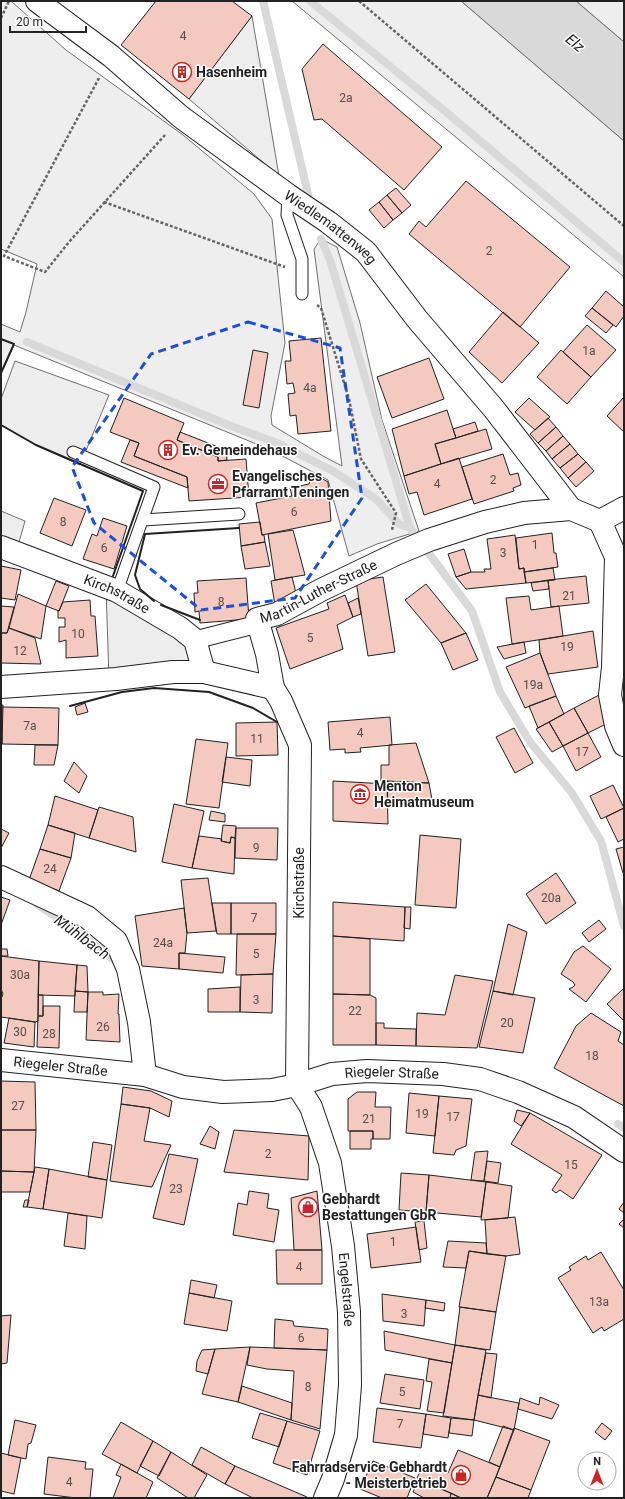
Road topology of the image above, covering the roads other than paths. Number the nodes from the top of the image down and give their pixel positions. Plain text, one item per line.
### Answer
1 (37, 1) edge
2 (288, 195) junction
3 (302, 294) road end
4 (73, 452) dead end
5 (624, 508) edge
6 (571, 509) junction
7 (239, 514) dead end
8 (142, 520) junction
9 (600, 521) junction
10 (1, 547) edge
11 (620, 563) edge
12 (117, 592) junction
13 (258, 624) junction
14 (195, 640) junction
15 (204, 672) junction
16 (1, 687) edge
17 (273, 688) junction
18 (624, 745) edge
19 (1, 877) edge
20 (1, 1060) edge
21 (144, 1075) junction
22 (297, 1085) junction
23 (624, 1151) edge
24 (324, 1498) edge

1 - 2 street, Wiedlemattenweg
2 - 3 lane
2 - 6 street, Wiedlemattenweg
4 - 8 lane
5 - 9 street
6 - 9 street
6 - 13 street, Martin-Luther-Straße
7 - 8 lane
8 - 12 lane
9 - 11 street
10 - 12 street, Kirchstraße
11 - 18 street
12 - 14 street, Kirchstraße
13 - 14 street
13 - 17 street, Martin-Luther-Straße
14 - 15 street
15 - 16 street
15 - 17 street
17 - 22 street, Kirchstraße
19 - 21 street
20 - 21 street, Riegeler Straße
21 - 22 street, Riegeler Straße
22 - 23 street, Riegeler Straße
22 - 24 street, Engelstraße

